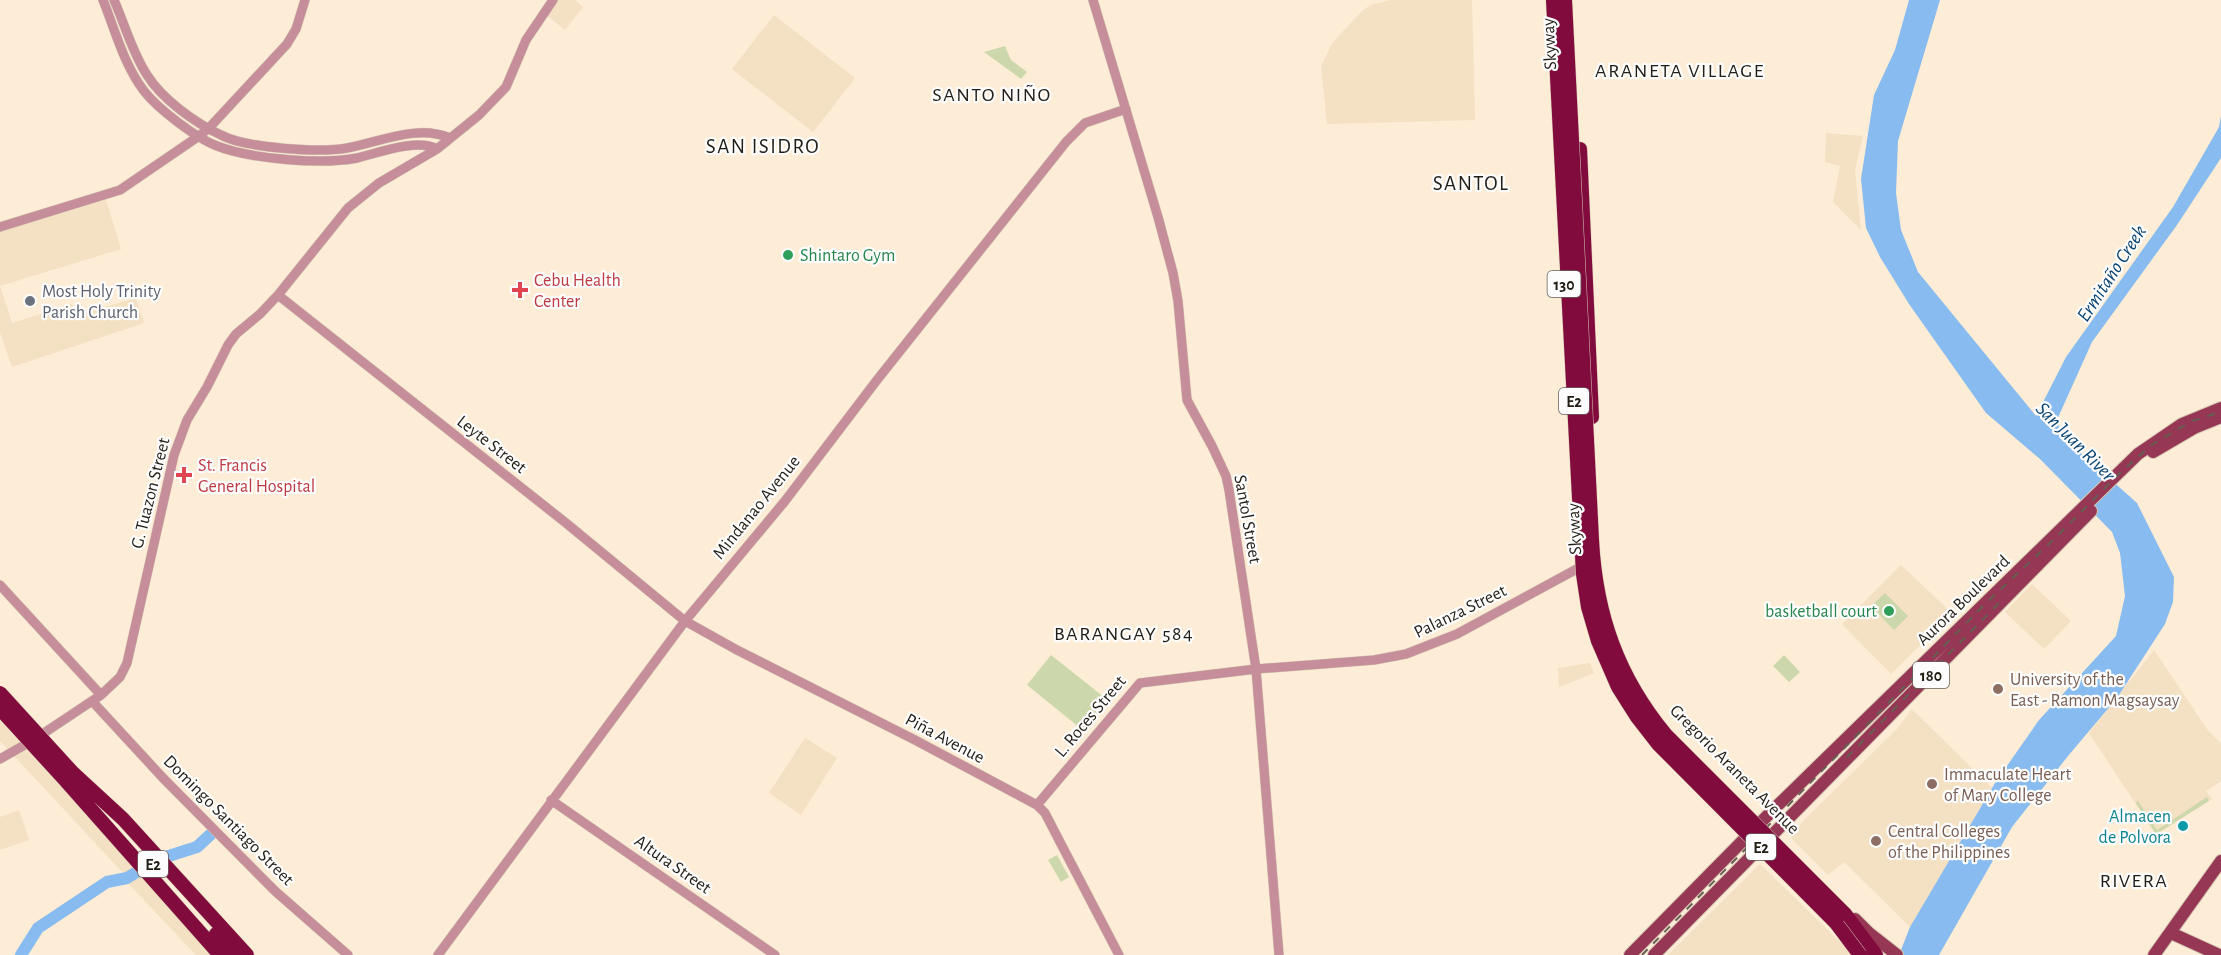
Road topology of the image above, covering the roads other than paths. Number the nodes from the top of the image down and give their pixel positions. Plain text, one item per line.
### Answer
1 (103, 0) edge
2 (114, 0) edge
3 (305, 0) edge
4 (553, 0) edge
5 (1093, 0) edge
6 (1552, 0) edge
7 (1567, 0) edge
8 (1566, 20) junction
9 (1126, 108) junction
10 (209, 128) junction
11 (199, 136) junction
12 (450, 138) junction
13 (437, 149) junction
14 (0, 227) edge
15 (1586, 259) junction
16 (278, 296) junction
17 (1583, 306) junction
18 (2221, 408) edge
19 (2221, 417) edge
20 (1592, 469) junction
21 (2123, 473) junction
22 (1597, 557) junction
23 (1577, 569) junction
24 (2025, 572) junction
25 (0, 585) edge
26 (685, 621) junction
27 (1256, 669) junction
28 (0, 693) edge
29 (101, 695) junction
30 (0, 701) edge
31 (92, 701) junction
32 (0, 708) edge
33 (0, 718) edge
34 (35, 739) junction
35 (0, 759) edge
36 (1698, 760) junction
37 (1683, 775) junction
38 (69, 777) junction
39 (551, 800) junction
40 (1037, 805) junction
41 (1761, 822) junction
42 (1776, 837) junction
43 (1745, 838) junction
44 (1758, 856) junction
45 (2221, 861) edge
46 (2171, 933) junction
47 (1894, 953) edge
48 (220, 955) edge
49 (234, 955) edge
50 (247, 955) edge
51 (348, 955) edge
52 (438, 955) edge
53 (775, 955) edge
54 (1119, 955) edge
55 (1279, 955) edge
56 (1630, 955) edge
57 (1654, 955) edge
58 (1860, 955) edge
59 (1870, 955) edge
60 (1876, 955) edge
61 (2154, 955) edge
62 (2219, 955) edge

1 - 11 street
2 - 10 street
3 - 10 street
4 - 12 street, G. Tuazon Street
5 - 9 street, Santol Street
6 - 23 main road, 130
6 - 58 highway, Skyway / E2, bridge
7 - 8 highway, Skyway / E2, bridge
7 - 17 main road, Gregorio Araneta Avenue / 130
8 - 15 highway, bridge
8 - 60 highway, Skyway / E2, bridge
9 - 26 street, Mindanao Avenue
9 - 27 street, Santol Street
10 - 11 street
10 - 12 street
11 - 13 street
11 - 14 street
12 - 13 street, G. Tuazon Street
13 - 16 street, G. Tuazon Street
15 - 17 highway
15 - 20 highway
16 - 26 street, Leyte Street
16 - 29 street, G. Tuazon Street
17 - 20 main road, Gregorio Araneta Avenue / 130
18 - 21 main road, Aurora Boulevard / 180
19 - 21 main road, Aurora Boulevard / 180
20 - 22 main road, Gregorio Araneta Avenue / 130
21 - 24 main road, Aurora Boulevard / 180
22 - 23 street, Palanza Street
22 - 36 main road, Gregorio Araneta Avenue / 130
23 - 27 street, Palanza Street
23 - 37 main road, 130
24 - 41 main road, Aurora Boulevard / 180
24 - 42 main road, Aurora Boulevard / 180
25 - 29 street
26 - 39 street, Mindanao Avenue
26 - 40 street, Piña Avenue
27 - 40 street, L. Roces Street
27 - 55 street, Santol Street
28 - 38 highway, E2, bridge
29 - 31 street, G. Tuazon Street
30 - 34 street
31 - 34 street, G. Tuazon Street
31 - 51 street, Domingo Santiago Street
32 - 38 highway, E2, bridge
33 - 38 highway, bridge
34 - 35 street, G. Tuazon Street
36 - 37 main road
36 - 41 main road, Gregorio Araneta Avenue / 130
37 - 43 main road, 130
38 - 48 highway, E2
38 - 49 highway, E2
38 - 50 highway
39 - 52 street, Mindanao Avenue
39 - 53 street, Altura Street
40 - 54 street, Piña Avenue
41 - 42 main road, Gregorio Araneta Avenue / 130
41 - 43 main road, Aurora Boulevard / 180
42 - 44 main road, Aurora Boulevard
42 - 47 main road, Gregorio Araneta Avenue
43 - 44 main road, 130
43 - 56 main road, 180
44 - 57 main road
44 - 59 main road
45 - 46 main road
46 - 61 main road
46 - 62 main road

